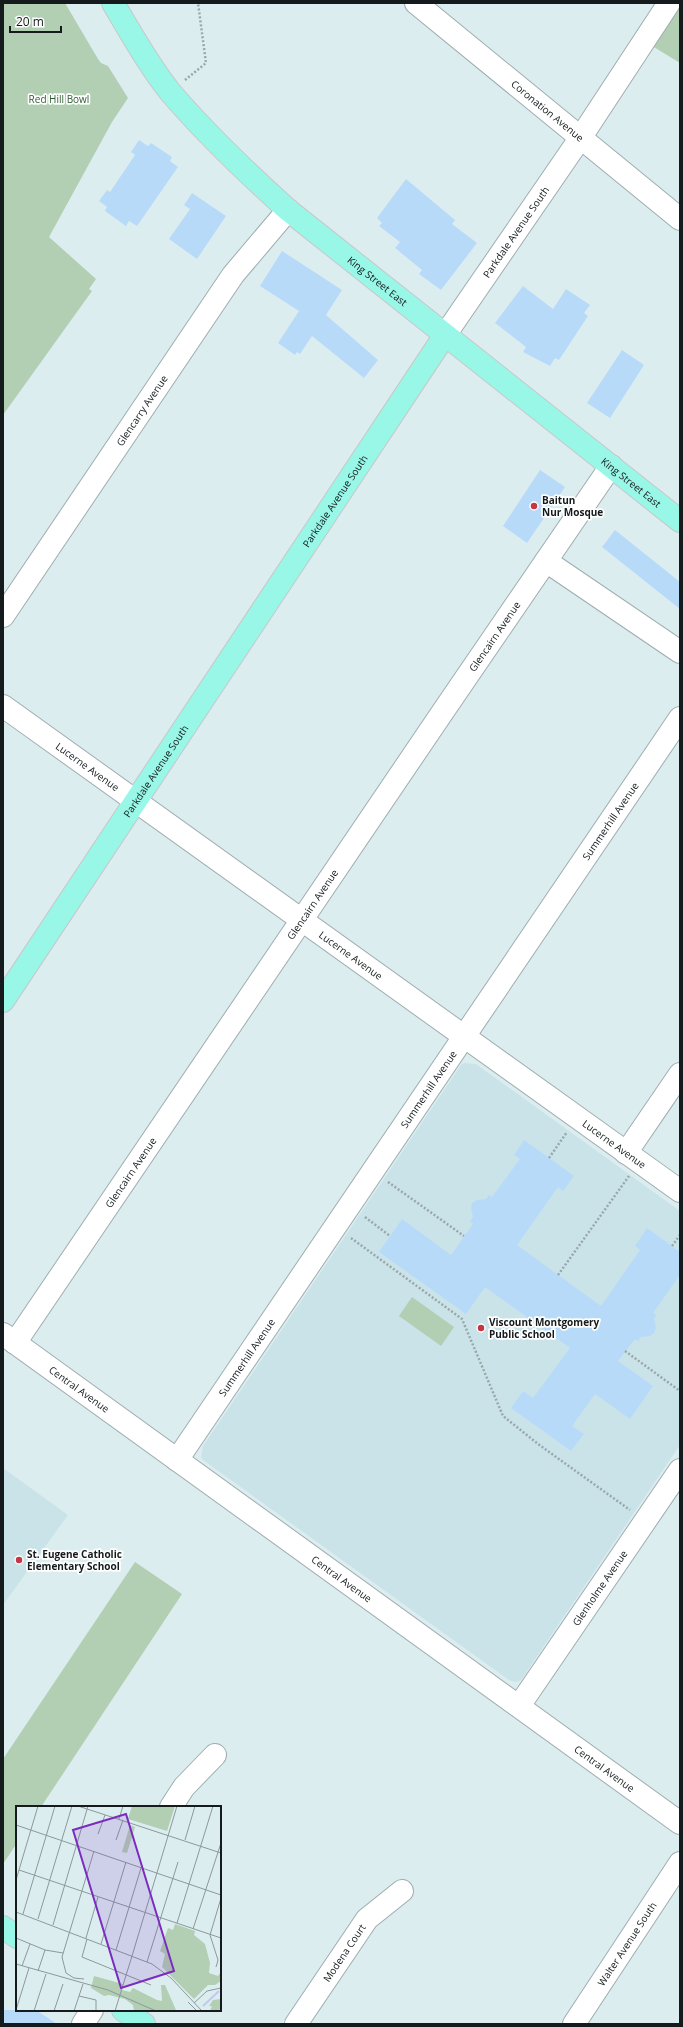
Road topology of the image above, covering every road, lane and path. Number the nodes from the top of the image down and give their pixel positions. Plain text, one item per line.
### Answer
1 (113, 3) edge
2 (198, 3) edge
3 (416, 3) edge
4 (669, 3) edge
5 (170, 92) junction
6 (581, 136) junction
7 (288, 210) junction
8 (680, 218) edge
9 (445, 335) junction
10 (611, 466) junction
11 (680, 521) edge
12 (546, 561) junction
13 (3, 616) edge
14 (680, 652) edge
15 (3, 706) edge
16 (680, 718) edge
17 (136, 801) junction
18 (302, 920) junction
19 (3, 1001) edge
20 (464, 1037) junction
21 (680, 1074) edge
22 (578, 1118) junction
23 (633, 1157) junction
24 (549, 1158) dead end
25 (372, 1171) junction
26 (680, 1191) edge
27 (349, 1205) junction
28 (335, 1226) junction
29 (680, 1235) edge
30 (390, 1236) dead end
31 (464, 1236) dead end
32 (672, 1246) dead end
33 (558, 1275) dead end
34 (9, 1339) edge
35 (626, 1352) dead end
36 (680, 1391) edge
37 (177, 1460) junction
38 (680, 1470) edge
39 (645, 1521) junction
40 (519, 1706) junction
41 (216, 1755) dead end
42 (172, 1806) edge
43 (680, 1823) edge
44 (680, 1863) edge
45 (402, 1891) dead end
46 (3, 1927) edge
47 (16, 1936) edge
48 (91, 2011) edge
49 (124, 2011) edge
50 (83, 2024) edge
51 (144, 2024) edge
52 (296, 2024) edge
53 (574, 2024) edge

1 - 5 main road, King Street East
2 - 5 path
3 - 6 street, Coronation Avenue
4 - 6 street, Parkdale Avenue South
5 - 7 main road, King Street East
6 - 8 street, Coronation Avenue
6 - 9 street, Parkdale Avenue South
7 - 9 main road, King Street East
7 - 13 street, Glencarry Avenue
9 - 10 main road, King Street East
9 - 17 main road, Parkdale Avenue South
10 - 11 main road, King Street East
10 - 12 street, Glencairn Avenue
12 - 14 street
12 - 18 street, Glencairn Avenue
15 - 17 street, Lucerne Avenue
16 - 20 street, Summerhill Avenue
17 - 18 street, Lucerne Avenue
17 - 19 main road, Parkdale Avenue South
18 - 20 street, Lucerne Avenue
18 - 34 street, Glencairn Avenue
20 - 22 street, Lucerne Avenue
20 - 25 street, Summerhill Avenue
21 - 23 street
22 - 23 street, Lucerne Avenue
22 - 24 path
23 - 26 street, Lucerne Avenue
23 - 33 path
25 - 27 street, Summerhill Avenue
25 - 31 path
27 - 28 street, Summerhill Avenue
27 - 30 path
28 - 37 street, Summerhill Avenue
28 - 39 path
29 - 32 path
34 - 37 street, Central Avenue
35 - 36 path
37 - 40 street, Central Avenue
38 - 39 street, Glenholme Avenue
39 - 40 street, Glenholme Avenue
40 - 43 street, Central Avenue
41 - 42 street
44 - 53 street, Walter Avenue South
45 - 52 street, Modena Court
46 - 47 main road
48 - 50 street
49 - 51 main road

